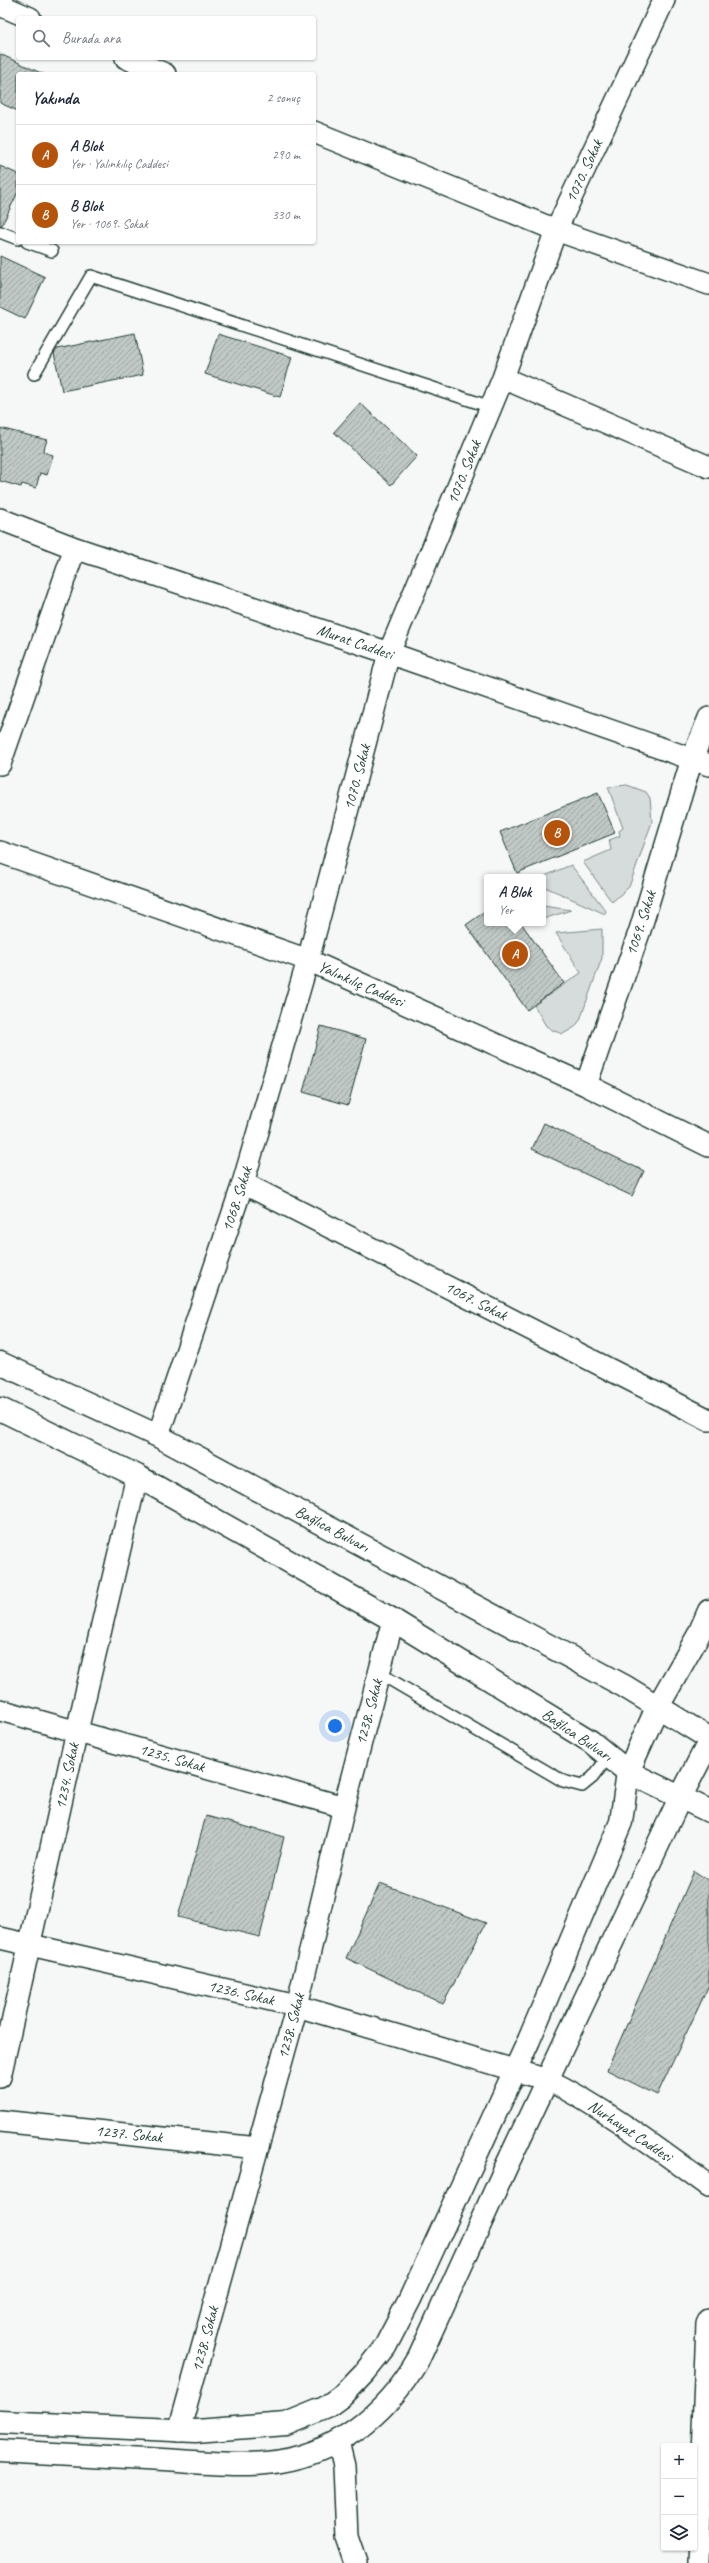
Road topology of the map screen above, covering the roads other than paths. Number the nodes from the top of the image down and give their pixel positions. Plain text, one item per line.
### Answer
1 (664, 0) edge
2 (0, 5) edge
3 (25, 16) edge
4 (131, 60) edge
5 (160, 72) edge
6 (316, 133) edge
7 (556, 230) junction
8 (0, 232) edge
9 (16, 238) edge
10 (33, 244) edge
11 (52, 251) dead end
12 (709, 284) edge
13 (34, 374) dead end
14 (503, 378) junction
15 (492, 407) junction
16 (709, 467) edge
17 (0, 519) edge
18 (75, 548) junction
19 (389, 653) junction
20 (709, 718) edge
21 (700, 762) edge
22 (0, 764) edge
23 (0, 852) edge
24 (308, 960) junction
25 (586, 1085) junction
26 (709, 1146) edge
27 (243, 1183) junction
28 (0, 1363) edge
29 (0, 1409) edge
30 (709, 1420) edge
31 (158, 1436) junction
32 (137, 1476) junction
33 (709, 1611) edge
34 (393, 1620) junction
35 (379, 1673) junction
36 (657, 1708) junction
37 (0, 1710) edge
38 (77, 1731) junction
39 (709, 1738) edge
40 (709, 1742) edge
41 (609, 1756) junction
42 (628, 1772) junction
43 (680, 1798) junction
44 (344, 1807) junction
45 (709, 1811) edge
46 (0, 1938) edge
47 (29, 1945) junction
48 (297, 2006) junction
49 (516, 2070) junction
50 (0, 2077) edge
51 (548, 2080) junction
52 (0, 2121) edge
53 (258, 2148) junction
54 (709, 2186) edge
55 (709, 2320) edge
56 (0, 2422) edge
57 (180, 2431) junction
58 (338, 2442) junction
59 (0, 2451) edge
60 (356, 2563) edge
61 (698, 2563) edge

1 - 7 street, 1070. Sokak
2 - 3 street
4 - 5 street
6 - 7 street
7 - 12 street
7 - 14 street, 1070. Sokak
8 - 9 lane
10 - 11 lane
13 - 15 lane
14 - 15 street, 1070. Sokak
14 - 16 street
15 - 19 street, 1070. Sokak
17 - 18 street, Murat Caddesi
18 - 19 street, Murat Caddesi
18 - 22 street
19 - 21 street, Murat Caddesi
19 - 24 street, 1070. Sokak
20 - 21 street, 1069. Sokak
21 - 25 street, 1069. Sokak
23 - 24 street, Yalınkılıç Caddesi
24 - 25 street, Yalınkılıç Caddesi
24 - 27 street, 1068. Sokak
25 - 26 street, Yalınkılıç Caddesi
27 - 30 street, 1067. Sokak
27 - 31 street, 1068. Sokak
28 - 31 main road, Bağlıca Bulvarı
29 - 32 main road, Bağlıca Bulvarı
31 - 36 main road, Bağlıca Bulvarı
32 - 34 main road, Bağlıca Bulvarı
32 - 38 street, 1234. Sokak
33 - 36 main road
34 - 35 street, 1238. Sokak
34 - 41 main road, Bağlıca Bulvarı
35 - 41 lane
35 - 44 street, 1238. Sokak
36 - 39 main road, Bağlıca Bulvarı
36 - 42 main road
37 - 38 street, 1235. Sokak
38 - 44 street, 1235. Sokak
38 - 47 street, 1234. Sokak
40 - 43 main road
41 - 42 main road, Bağlıca Bulvarı
42 - 43 main road, Bağlıca Bulvarı
42 - 49 main road
43 - 45 main road
43 - 51 main road
44 - 48 street, 1238. Sokak
46 - 47 street, 1236. Sokak
47 - 48 street, 1236. Sokak
47 - 50 street, 1234. Sokak
48 - 49 street, 1236. Sokak
48 - 53 street, 1238. Sokak
49 - 51 street, 1236. Sokak
49 - 57 main road
51 - 54 street, Nurhayat Caddesi
51 - 58 main road
52 - 53 street, 1237. Sokak
53 - 57 street, 1238. Sokak
55 - 61 street
56 - 57 main road
58 - 59 main road
58 - 60 street

